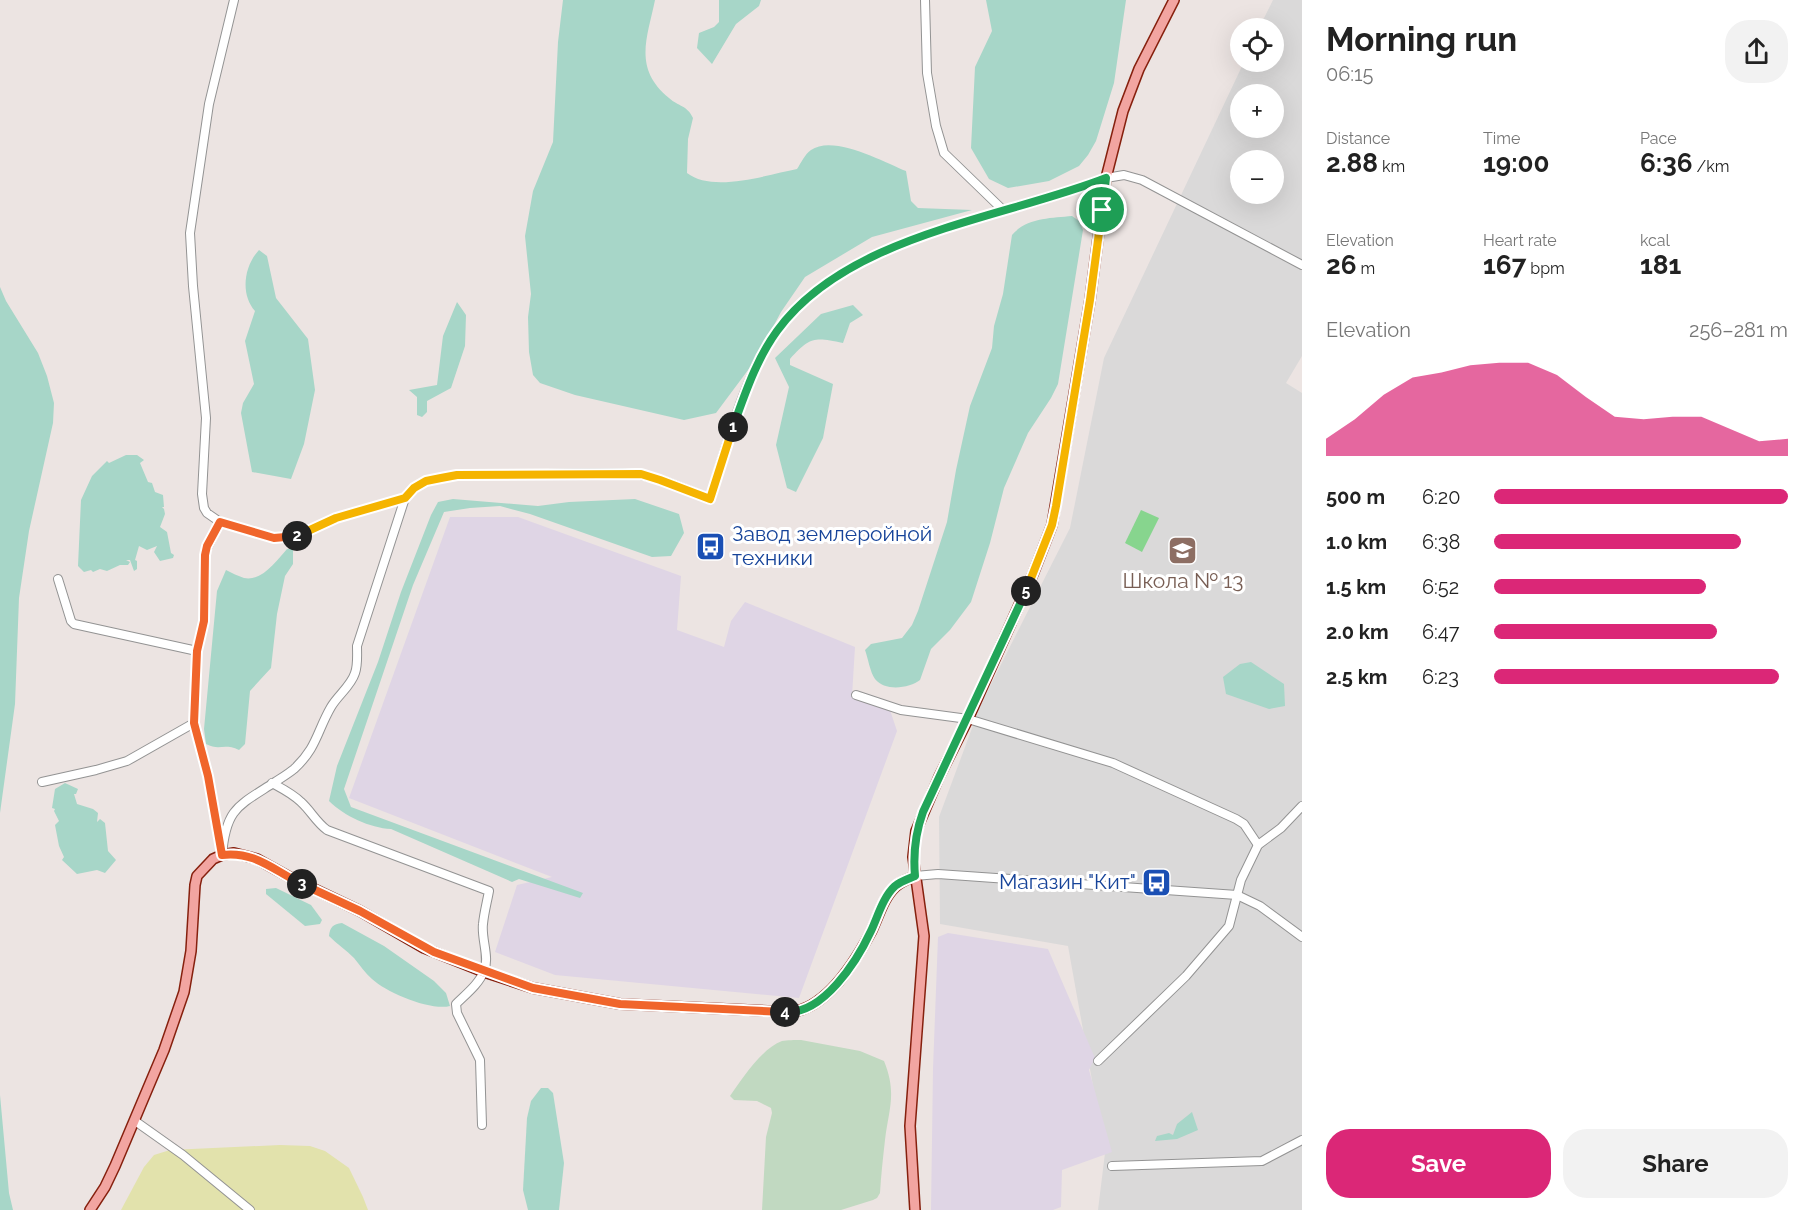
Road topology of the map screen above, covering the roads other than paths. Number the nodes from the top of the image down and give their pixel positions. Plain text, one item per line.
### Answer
1 (234, 0) edge
2 (925, 0) edge
3 (1174, 0) edge
4 (1106, 178) junction
5 (1005, 212) junction
6 (1302, 265) edge
7 (405, 498) junction
8 (220, 522) junction
9 (58, 579) dead end
10 (197, 651) junction
11 (856, 695) dead end
12 (968, 719) junction
13 (194, 723) junction
14 (42, 782) dead end
15 (272, 783) junction
16 (1302, 806) edge
17 (1258, 845) junction
18 (222, 855) junction
19 (915, 876) junction
20 (1238, 896) junction
21 (1302, 937) edge
22 (484, 972) junction
23 (1098, 1061) dead end
24 (135, 1121) junction
25 (482, 1125) dead end
26 (1302, 1140) edge
27 (1112, 1166) dead end
28 (90, 1210) edge
29 (250, 1210) edge
30 (915, 1210) edge

1 - 8 street
2 - 5 street
3 - 4 main road
4 - 5 street
4 - 6 street
4 - 12 main road
5 - 7 street
7 - 8 street
7 - 15 street
8 - 10 street
9 - 10 street
10 - 13 street
11 - 12 street
12 - 17 street
12 - 19 main road
13 - 14 street
13 - 18 street
15 - 18 street
15 - 22 street
16 - 17 street
17 - 20 street
18 - 22 main road
18 - 24 main road
19 - 20 street
19 - 22 main road
19 - 30 main road
20 - 21 street
20 - 23 street
22 - 25 street
24 - 28 main road
24 - 29 street
26 - 27 street

